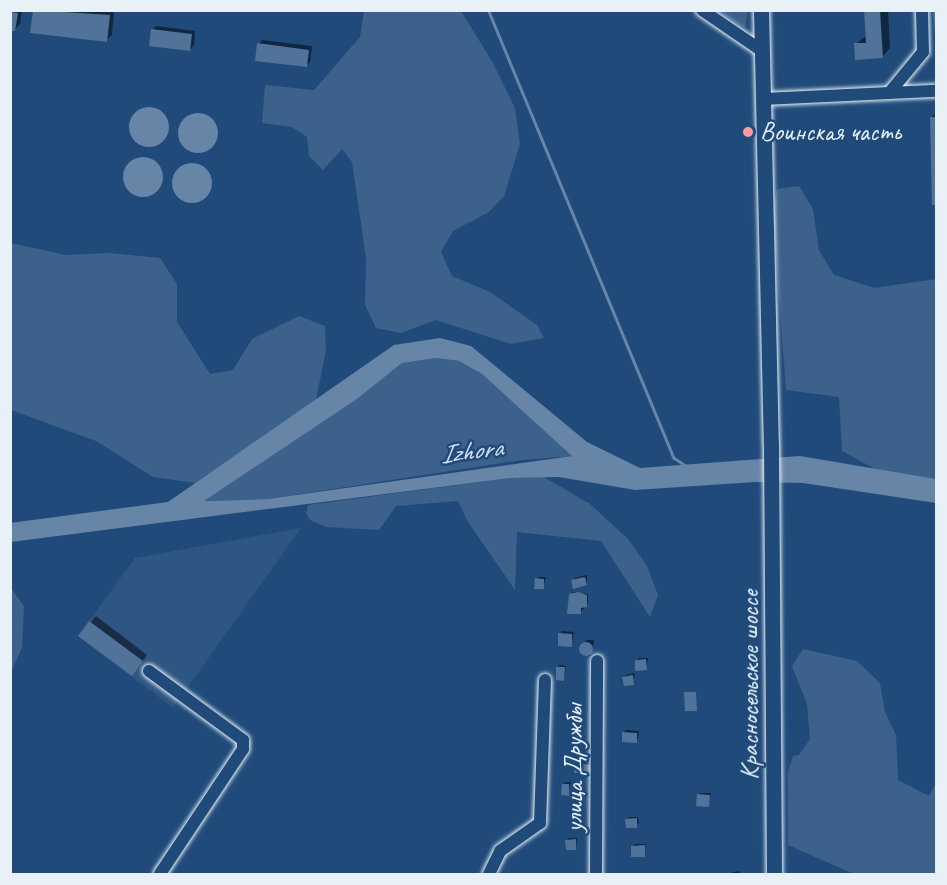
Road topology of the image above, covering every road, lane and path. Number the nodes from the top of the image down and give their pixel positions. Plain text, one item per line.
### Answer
1 (702, 10) edge
2 (761, 10) edge
3 (922, 10) edge
4 (762, 51) junction
5 (936, 91) edge
6 (890, 92) junction
7 (764, 99) junction
8 (597, 661) dead end
9 (149, 671) dead end
10 (545, 680) dead end
11 (160, 874) edge
12 (489, 874) edge
13 (597, 874) edge
14 (774, 874) edge

1 - 4 street
2 - 4 main road, Красносельское шоссе
3 - 6 street
4 - 7 main road, Красносельское шоссе
5 - 6 street
6 - 7 street
7 - 14 main road, Красносельское шоссе
8 - 13 street, улица Дружбы
9 - 11 street
10 - 12 street

